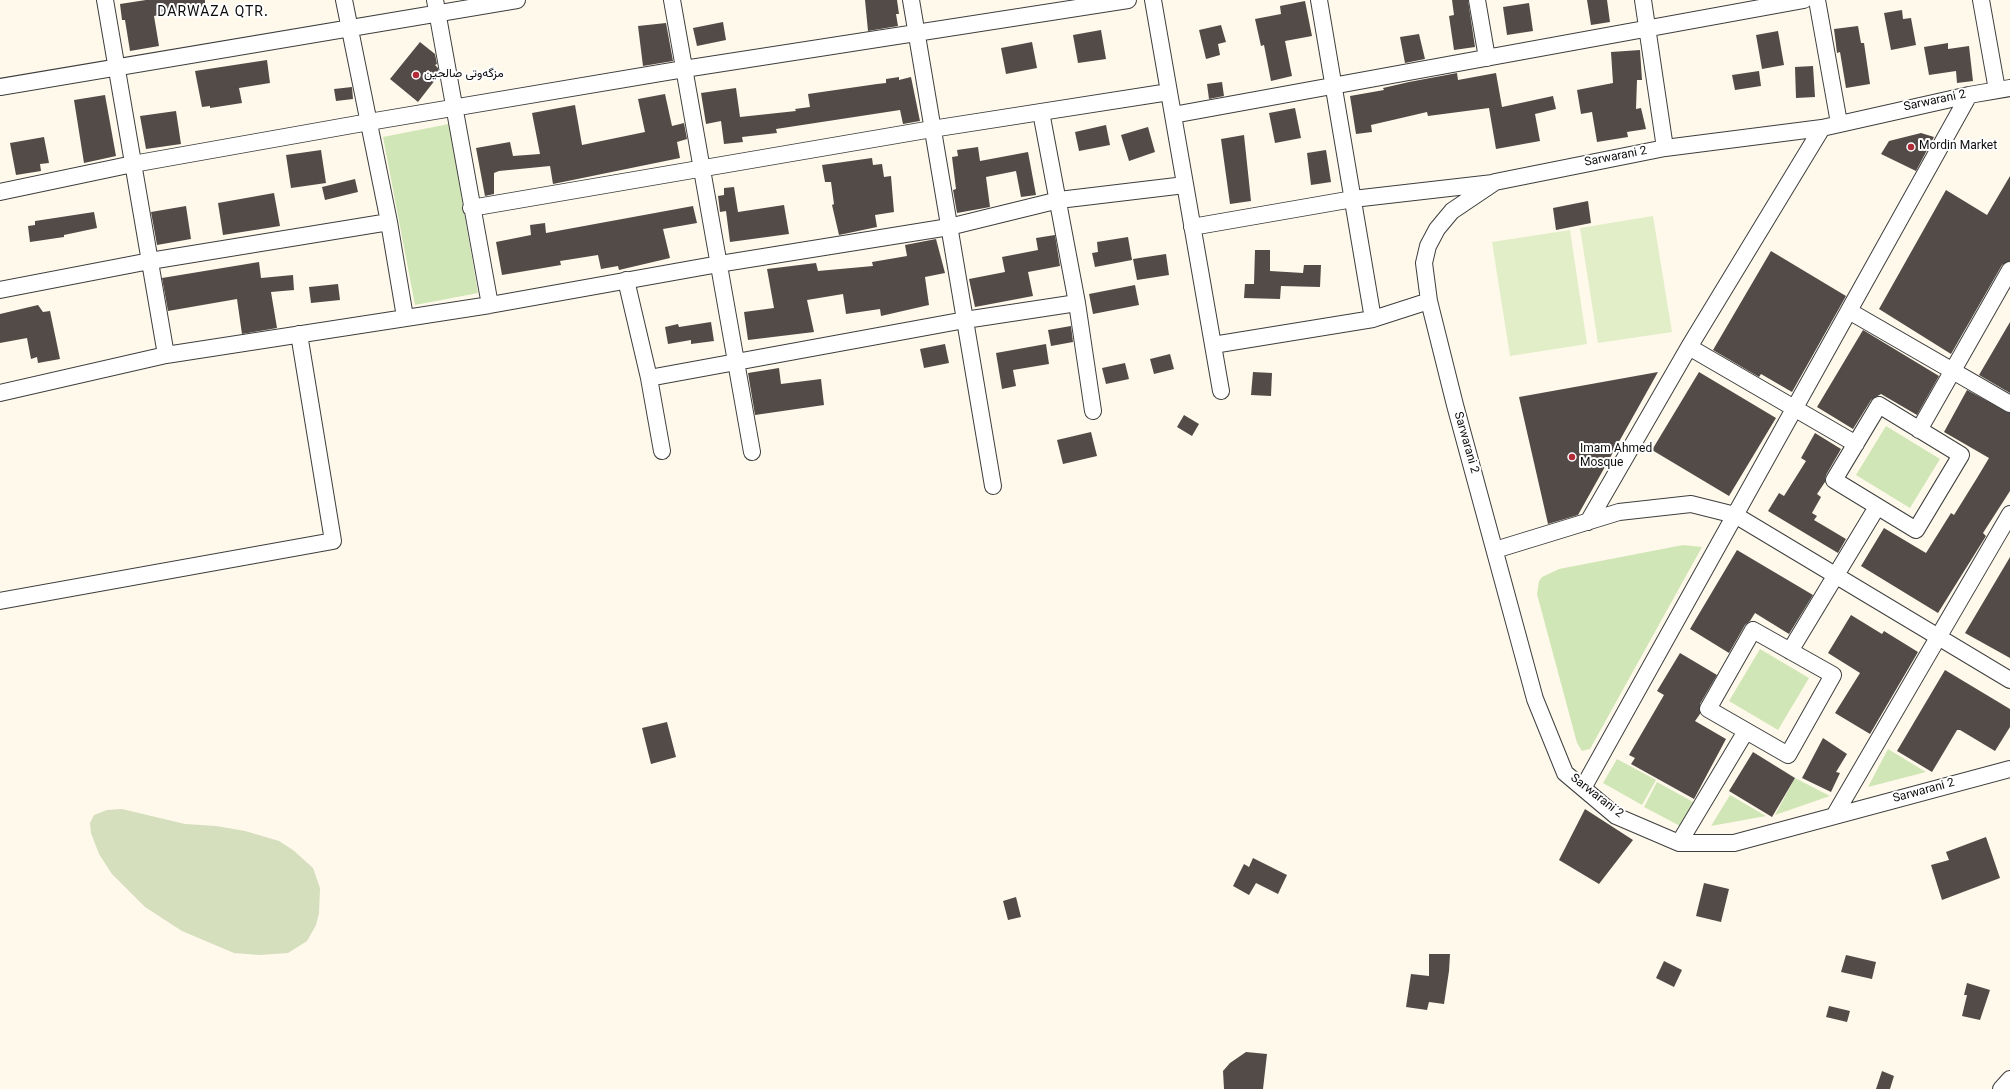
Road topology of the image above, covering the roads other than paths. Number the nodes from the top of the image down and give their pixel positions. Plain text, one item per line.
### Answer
1 (105, 0) edge
2 (344, 0) edge
3 (517, 0) edge
4 (672, 0) edge
5 (911, 0) edge
6 (1128, 0) edge
7 (1153, 0) edge
8 (1319, 0) edge
9 (1478, 0) edge
10 (1643, 0) edge
11 (1804, 0) edge
12 (1816, 0) edge
13 (1981, 0) edge
14 (436, 7) edge
15 (349, 28) junction
16 (1648, 28) junction
17 (916, 34) junction
18 (1487, 58) junction
19 (116, 67) junction
20 (684, 69) junction
21 (1334, 86) junction
22 (0, 87) edge
23 (2003, 89) edge
24 (1169, 92) junction
25 (1969, 95) junction
26 (454, 108) junction
27 (1041, 112) junction
28 (1173, 115) junction
29 (369, 122) junction
30 (1839, 124) junction
31 (1822, 128) junction
32 (932, 129) junction
33 (1665, 148) junction
34 (133, 164) junction
35 (701, 167) junction
36 (1495, 182) junction
37 (1185, 185) junction
38 (0, 192) edge
39 (1353, 199) junction
40 (1059, 200) junction
41 (472, 208) junction
42 (390, 222) junction
43 (949, 227) junction
44 (1192, 227) junction
45 (150, 261) junction
46 (719, 264) junction
47 (2010, 270) edge
48 (626, 280) junction
49 (0, 290) edge
50 (1429, 301) junction
51 (1077, 303) junction
52 (490, 305) junction
53 (1849, 311) junction
54 (405, 317) junction
55 (1373, 319) junction
56 (965, 320) junction
57 (299, 334) junction
58 (1213, 345) junction
59 (1689, 347) junction
60 (166, 355) junction
61 (736, 362) junction
62 (1952, 371) junction
63 (649, 378) junction
64 (1221, 391) dead end
65 (0, 392) edge
66 (2010, 404) edge
67 (1794, 408) junction
68 (1093, 411) dead end
69 (1919, 430) junction
70 (1856, 444) junction
71 (662, 451) dead end
72 (752, 452) dead end
73 (993, 486) dead end
74 (1877, 507) junction
75 (2010, 514) edge
76 (1735, 515) junction
77 (1588, 522) junction
78 (1495, 550) junction
79 (1835, 575) junction
80 (0, 601) edge
81 (1939, 638) junction
82 (1790, 651) junction
83 (2010, 680) edge
84 (1746, 731) junction
85 (2010, 769) edge
86 (1583, 788) junction
87 (1834, 816) junction
88 (1679, 843) junction
89 (2010, 1079) edge
90 (2001, 1089) edge

1 - 19 street
2 - 15 street
3 - 14 street
4 - 20 street
5 - 17 street
6 - 17 street
7 - 24 street
8 - 21 street
9 - 18 street
10 - 16 street
11 - 16 street
12 - 30 street
13 - 23 street
14 - 15 street
14 - 26 street
15 - 19 street
15 - 29 street
16 - 18 street
16 - 33 street
17 - 20 street
17 - 32 street
18 - 21 street
19 - 22 street
19 - 34 street
20 - 26 street
20 - 35 street
21 - 28 street
21 - 39 street
23 - 25 street, Sarwarani 2
24 - 27 street
24 - 28 street
25 - 30 street, Sarwarani 2
25 - 53 street
26 - 29 street
26 - 41 street
27 - 32 street
27 - 40 street
28 - 37 street
29 - 34 street
29 - 42 street
30 - 31 street, Sarwarani 2
31 - 33 street, Sarwarani 2
31 - 59 street
32 - 35 street
32 - 43 street
33 - 36 street, Sarwarani 2
34 - 38 street
34 - 45 street
35 - 41 street
35 - 46 street
36 - 39 street
36 - 50 street, Sarwarani 2
37 - 40 street
37 - 44 street
39 - 44 street
39 - 55 street
40 - 43 street
40 - 51 street
41 - 52 street
42 - 45 street
42 - 54 street
43 - 46 street
43 - 56 street
44 - 58 street
45 - 49 street
45 - 60 street
46 - 48 street
46 - 61 street
47 - 62 street
48 - 52 street
48 - 63 street
50 - 55 street
50 - 78 street, Sarwarani 2
51 - 56 street
51 - 68 street
52 - 54 street
53 - 62 street
53 - 67 street
54 - 57 street
55 - 58 street
56 - 61 street
56 - 73 street
57 - 60 street
57 - 80 street
58 - 64 street
59 - 67 street
59 - 77 street
60 - 65 street
61 - 63 street
61 - 72 street
62 - 66 street
62 - 69 street
63 - 71 street
67 - 70 street
67 - 76 street
69 - 70 street
69 - 74 street
70 - 74 street
74 - 79 street
75 - 81 street
76 - 77 street
76 - 79 street
76 - 86 street
77 - 78 street
78 - 86 street, Sarwarani 2
79 - 81 street
79 - 82 street
81 - 83 street
81 - 87 street
82 - 84 street
82 - 84 street
84 - 88 street
85 - 87 street, Sarwarani 2
86 - 88 street, Sarwarani 2
87 - 88 street, Sarwarani 2
89 - 90 street

